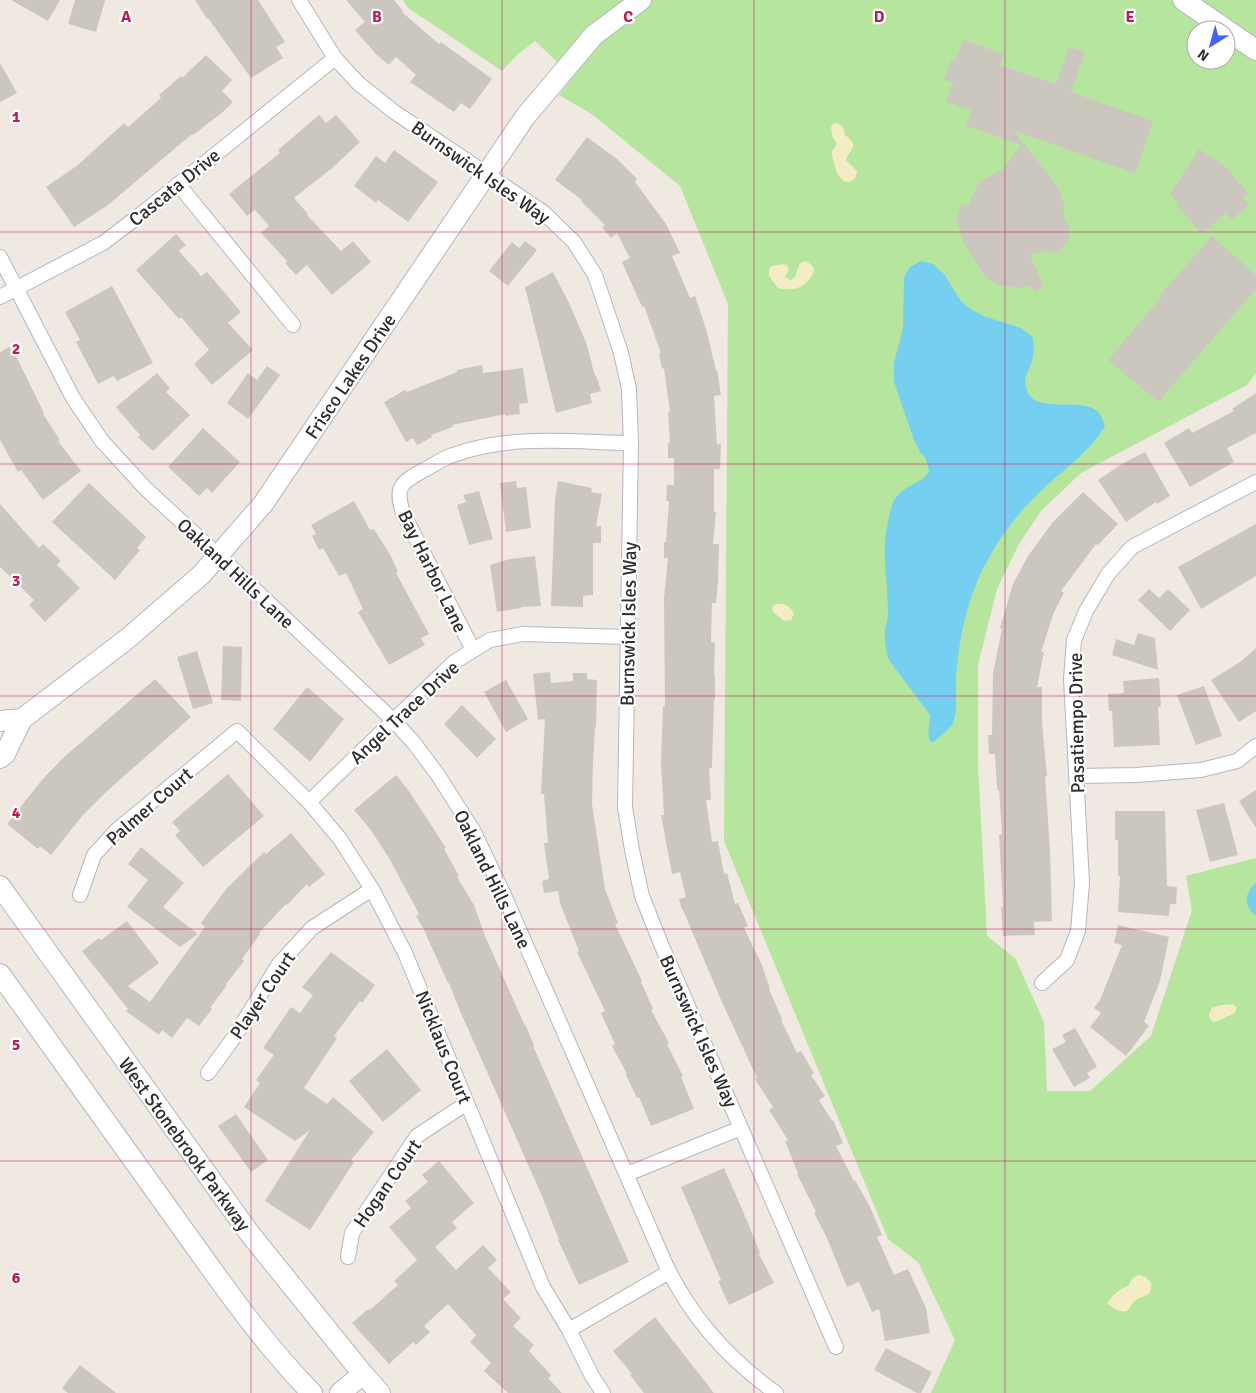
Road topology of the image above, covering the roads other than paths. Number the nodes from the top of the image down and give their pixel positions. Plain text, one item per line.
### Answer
1 (298, 0) edge
2 (641, 0) edge
3 (1183, 0) edge
4 (1256, 50) edge
5 (335, 58) junction
6 (486, 174) junction
7 (178, 184) junction
8 (0, 257) edge
9 (16, 288) junction
10 (0, 296) edge
11 (292, 325) dead end
12 (631, 443) junction
13 (1256, 482) edge
14 (218, 555) junction
15 (628, 636) junction
16 (473, 650) junction
17 (22, 719) junction
18 (0, 721) edge
19 (394, 721) junction
20 (237, 731) joint
21 (1256, 746) edge
22 (0, 758) edge
23 (1076, 776) junction
24 (309, 802) junction
25 (0, 886) edge
26 (372, 889) junction
27 (80, 895) dead end
28 (0, 974) edge
29 (1042, 984) dead end
30 (208, 1074) dead end
31 (467, 1104) junction
32 (741, 1128) junction
33 (627, 1174) junction
34 (348, 1257) dead end
35 (670, 1272) junction
36 (569, 1330) junction
37 (836, 1347) dead end
38 (362, 1374) junction
39 (312, 1393) edge
40 (340, 1393) edge
41 (380, 1393) edge
42 (603, 1393) edge
43 (776, 1393) edge

1 - 5 street, Burnswick Isles Way
2 - 6 street, Frisco Lakes Drive
3 - 4 street
5 - 6 street, Burnswick Isles Way
5 - 7 street, Cascata Drive
6 - 12 street, Burnswick Isles Way
6 - 14 street, Frisco Lakes Drive
7 - 9 street, Cascata Drive
7 - 11 street
8 - 9 street, Oakland Hills Lane
9 - 10 street, Cascata Drive
9 - 14 street, Oakland Hills Lane
12 - 15 street, Burnswick Isles Way
12 - 16 street, Bay Harbor Lane
13 - 23 street, Pasatiempo Drive
14 - 17 street, Frisco Lakes Drive
14 - 19 street, Oakland Hills Lane
15 - 16 street, Angel Trace Drive
15 - 32 street, Burnswick Isles Way
16 - 19 street, Angel Trace Drive
17 - 18 street
17 - 22 street, Frisco Lakes Drive
19 - 24 street, Angel Trace Drive
19 - 33 street, Oakland Hills Lane
20 - 24 street, Nicklaus Court
20 - 27 street, Palmer Court
21 - 23 street
23 - 29 street, Pasatiempo Drive
24 - 26 street, Nicklaus Court
25 - 38 street, West Stonebrook Parkway
26 - 30 street, Player Court
26 - 31 street, Nicklaus Court
28 - 39 street
31 - 34 street, Hogan Court
31 - 36 street, Nicklaus Court
32 - 33 street
32 - 37 street, Burnswick Isles Way
33 - 35 street, Oakland Hills Lane
35 - 36 street
35 - 43 street, Oakland Hills Lane
36 - 42 street, Nicklaus Court
38 - 40 street
38 - 41 street, West Stonebrook Parkway

